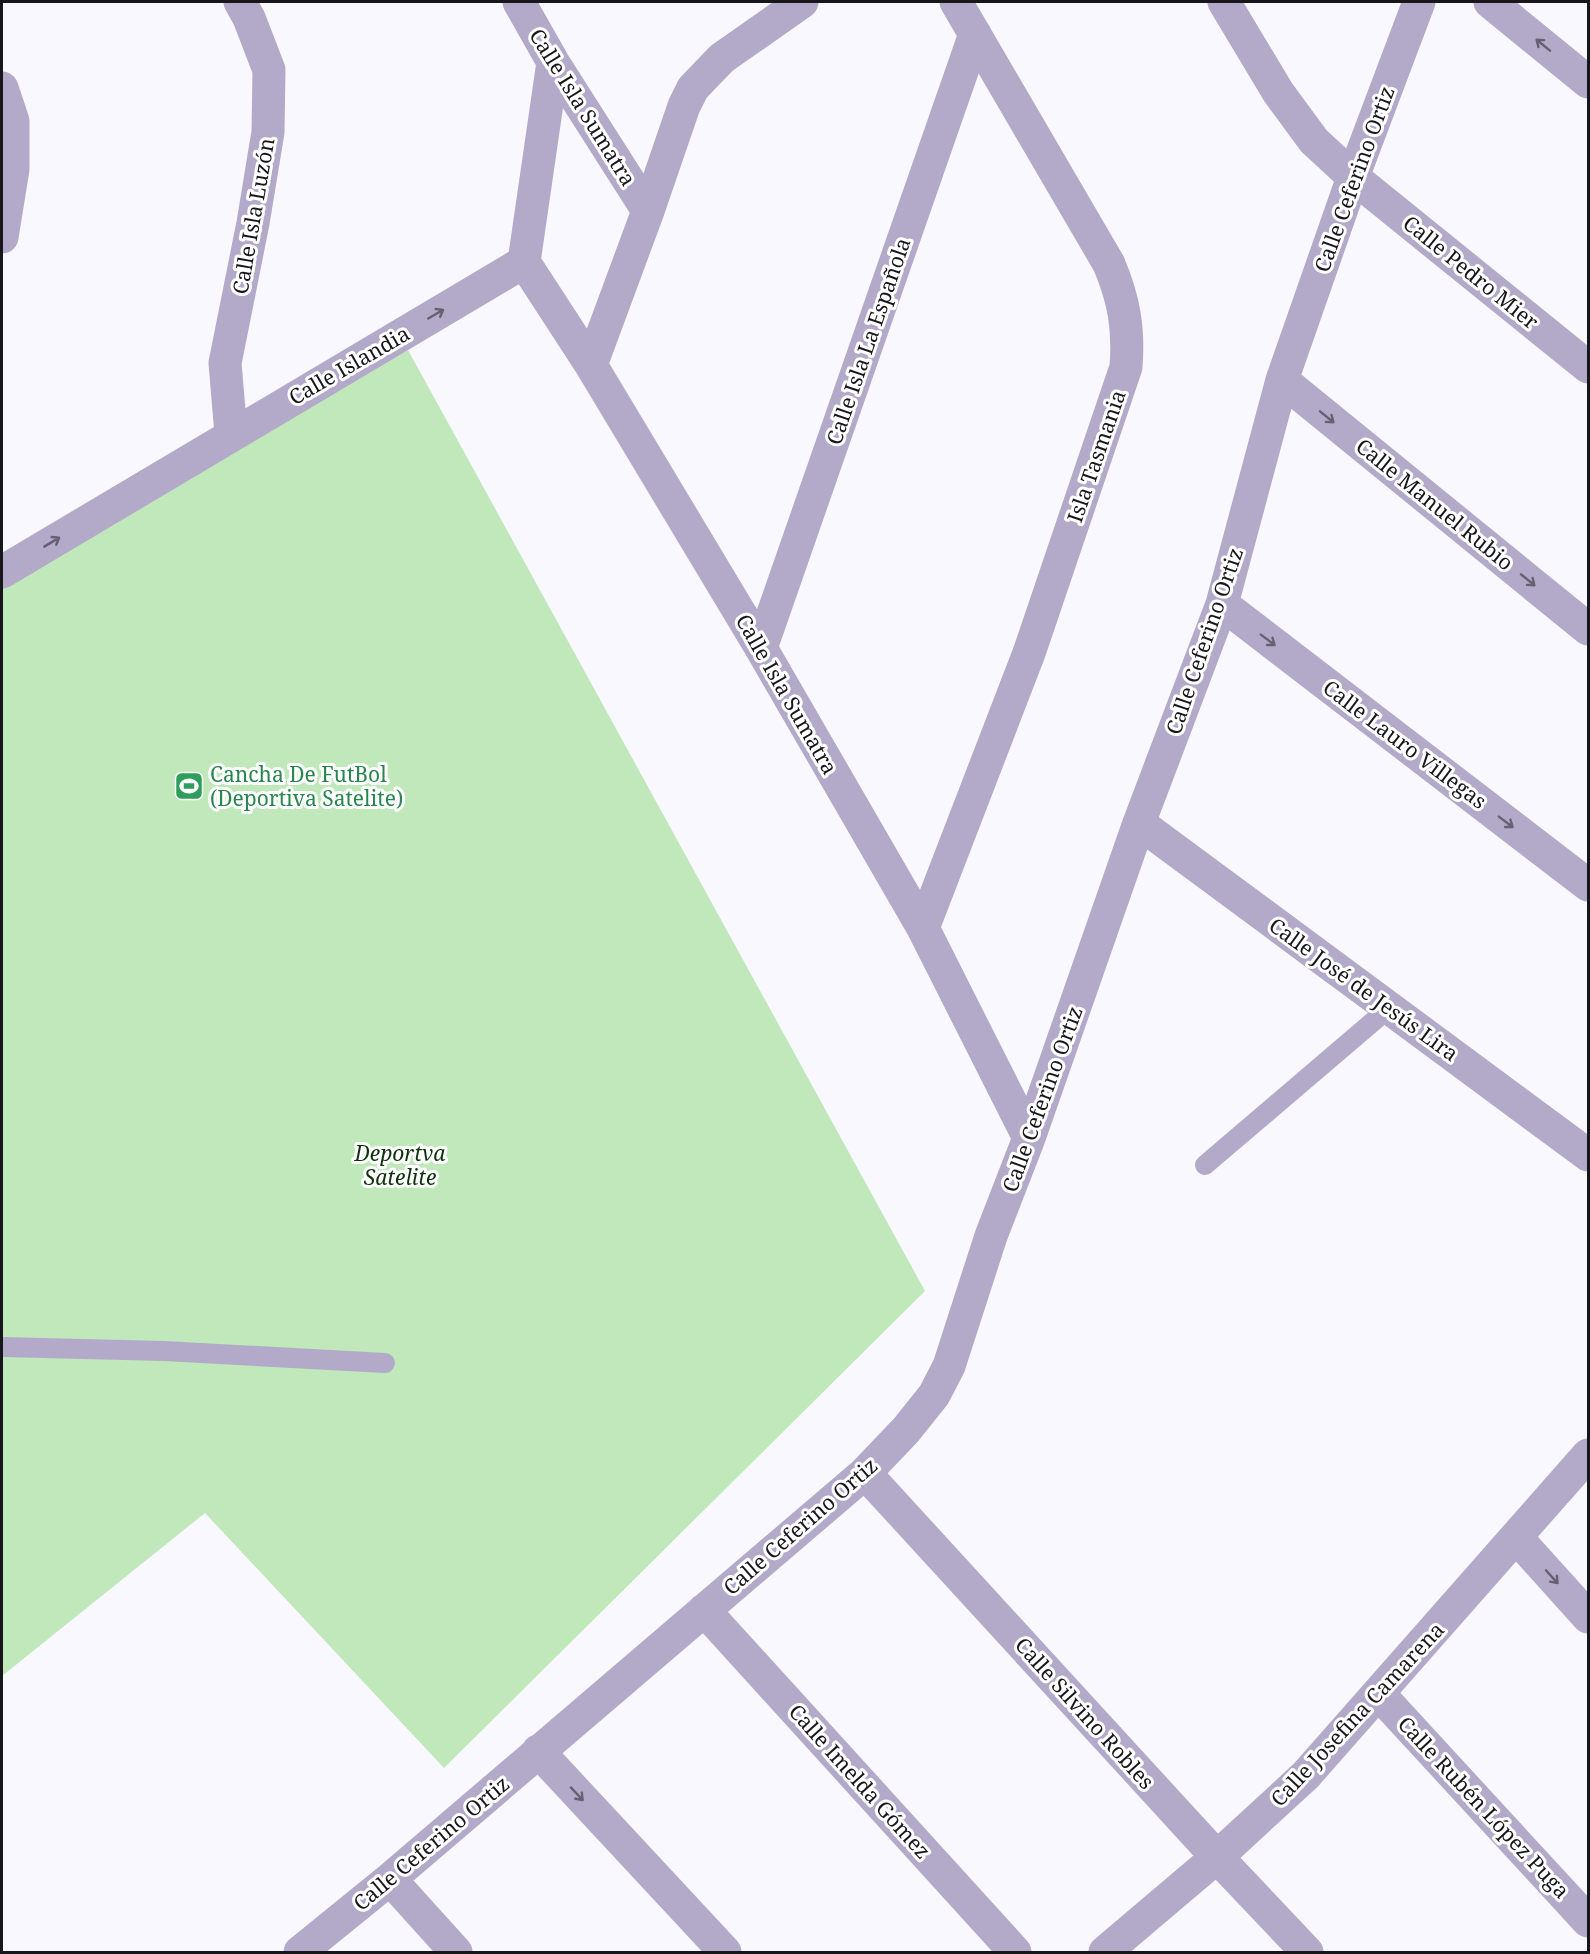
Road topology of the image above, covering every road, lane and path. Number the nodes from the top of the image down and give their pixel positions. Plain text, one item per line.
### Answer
1 (240, 2) edge
2 (519, 2) edge
3 (956, 2) edge
4 (1224, 2) edge
5 (1419, 2) edge
6 (1490, 2) edge
7 (796, 3) edge
8 (975, 34) junction
9 (553, 62) junction
10 (1588, 82) edge
11 (2, 88) edge
12 (1353, 177) junction
13 (648, 211) junction
14 (2, 237) edge
15 (524, 262) junction
16 (591, 365) junction
17 (1588, 367) edge
18 (1282, 381) junction
19 (231, 434) junction
20 (2, 572) edge
21 (1222, 604) junction
22 (1588, 628) edge
23 (761, 648) junction
24 (1139, 823) junction
25 (1588, 885) edge
26 (923, 928) junction
27 (1389, 1008) junction
28 (1029, 1138) junction
29 (1588, 1155) edge
30 (1205, 1165) dead end
31 (2, 1347) edge
32 (385, 1363) dead end
33 (1588, 1455) edge
34 (865, 1473) junction
35 (1516, 1537) junction
36 (704, 1610) junction
37 (1588, 1617) edge
38 (1379, 1694) junction
39 (537, 1752) junction
40 (1216, 1857) junction
41 (390, 1879) junction
42 (1588, 1921) edge
43 (300, 1953) edge
44 (456, 1953) edge
45 (725, 1953) edge
46 (1015, 1953) edge
47 (1106, 1953) edge
48 (1307, 1953) edge

1 - 19 street, Calle Isla Luzón
2 - 9 street, Calle Isla Sumatra
3 - 8 street, Isla Tasmania
4 - 12 street, Calle Pedro Mier
5 - 12 street, Calle Ceferino Ortiz
10 -> 6 street
7 - 13 street
8 - 23 street, Calle Isla La Española
8 - 26 street, Isla Tasmania
9 - 13 street, Calle Isla Sumatra
9 - 15 street
11 - 14 street
12 - 17 street, Calle Pedro Mier
12 - 18 street, Calle Ceferino Ortiz
13 - 16 street
15 - 16 street, Calle Isla Sumatra
19 -> 15 street, Calle Islandia
16 - 23 street, Calle Isla Sumatra
18 - 21 street, Calle Ceferino Ortiz
18 -> 22 street, Calle Manuel Rubio
20 -> 19 street, Calle Islandia
21 - 24 street, Calle Ceferino Ortiz
21 -> 25 street, Calle Lauro Villegas
23 - 26 street, Calle Isla Sumatra
24 - 27 street, Calle José de Jesús Lira
24 - 28 street, Calle Ceferino Ortiz
26 - 28 street, Calle Isla Sumatra
27 - 29 street, Calle José de Jesús Lira
27 - 30 lane
28 - 34 street, Calle Ceferino Ortiz
31 - 32 lane
33 - 35 street, Calle Josefina Camarena
34 - 36 street, Calle Ceferino Ortiz
34 - 40 street, Calle Silvino Robles
35 -> 37 street
35 - 38 street, Calle Josefina Camarena
36 - 39 street, Calle Ceferino Ortiz
36 - 46 street, Calle Imelda Gómez
38 - 40 street, Calle Josefina Camarena
38 - 42 street, Calle Rubén López Puga
39 - 41 street, Calle Ceferino Ortiz
39 -> 45 street
40 - 47 street, Calle Josefina Camarena
40 - 48 street, Calle Silvino Robles
41 - 43 street, Calle Ceferino Ortiz
41 - 44 street

